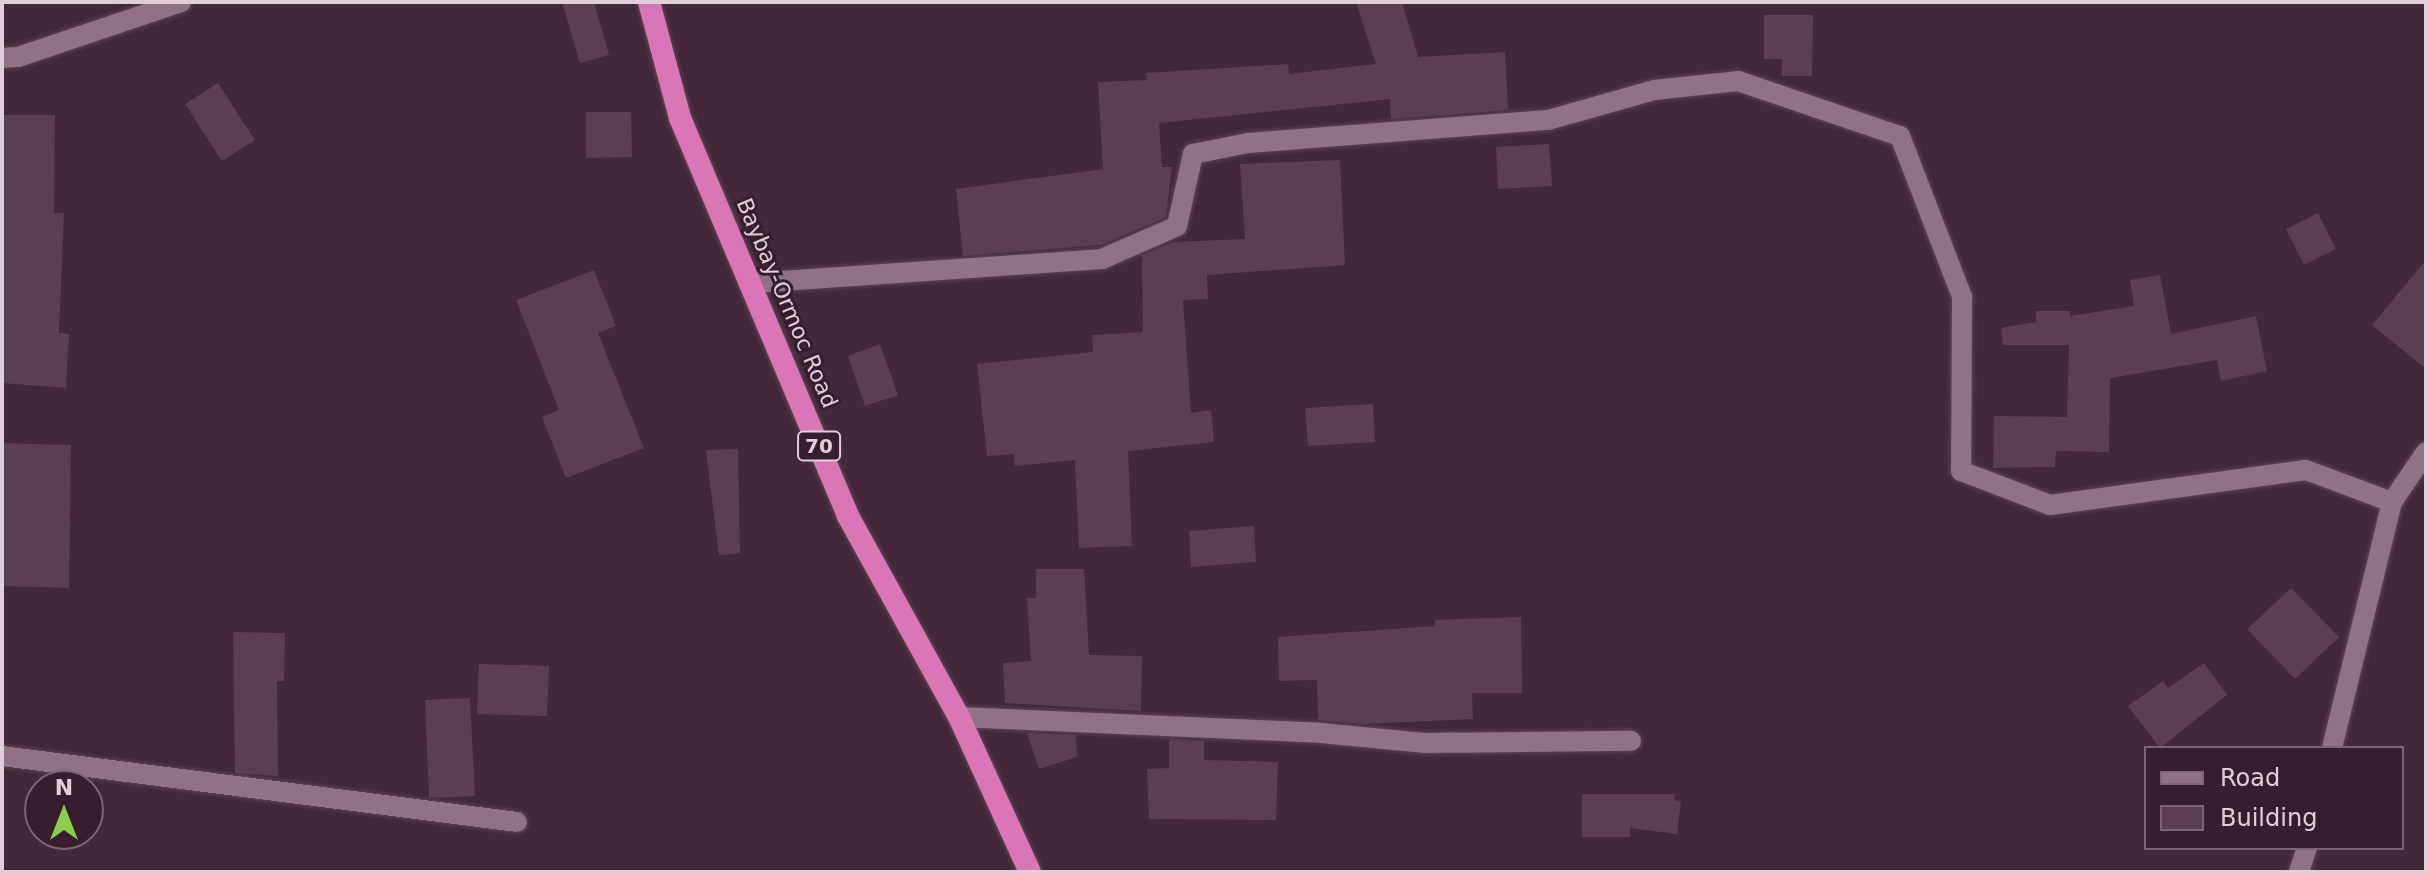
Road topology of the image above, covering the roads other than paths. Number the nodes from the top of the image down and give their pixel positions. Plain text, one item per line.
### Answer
1 (181, 2) edge
2 (649, 2) edge
3 (10, 57) edge
4 (2, 71) edge
5 (751, 283) junction
6 (2426, 452) edge
7 (2392, 502) junction
8 (959, 717) junction
9 (1631, 741) dead end
10 (2332, 746) edge
11 (2, 756) edge
12 (517, 822) dead end
13 (2306, 850) edge
14 (1030, 872) edge
15 (2299, 872) edge

1 - 3 street
2 - 5 highway, Baybay-Ormoc Road / 70
3 - 4 street
5 - 7 street
5 - 8 highway, Baybay-Ormoc Road / 70
6 - 7 street
7 - 10 street
8 - 9 street
8 - 14 highway, Baybay-Ormoc Road / 70
11 - 12 street
13 - 15 street

